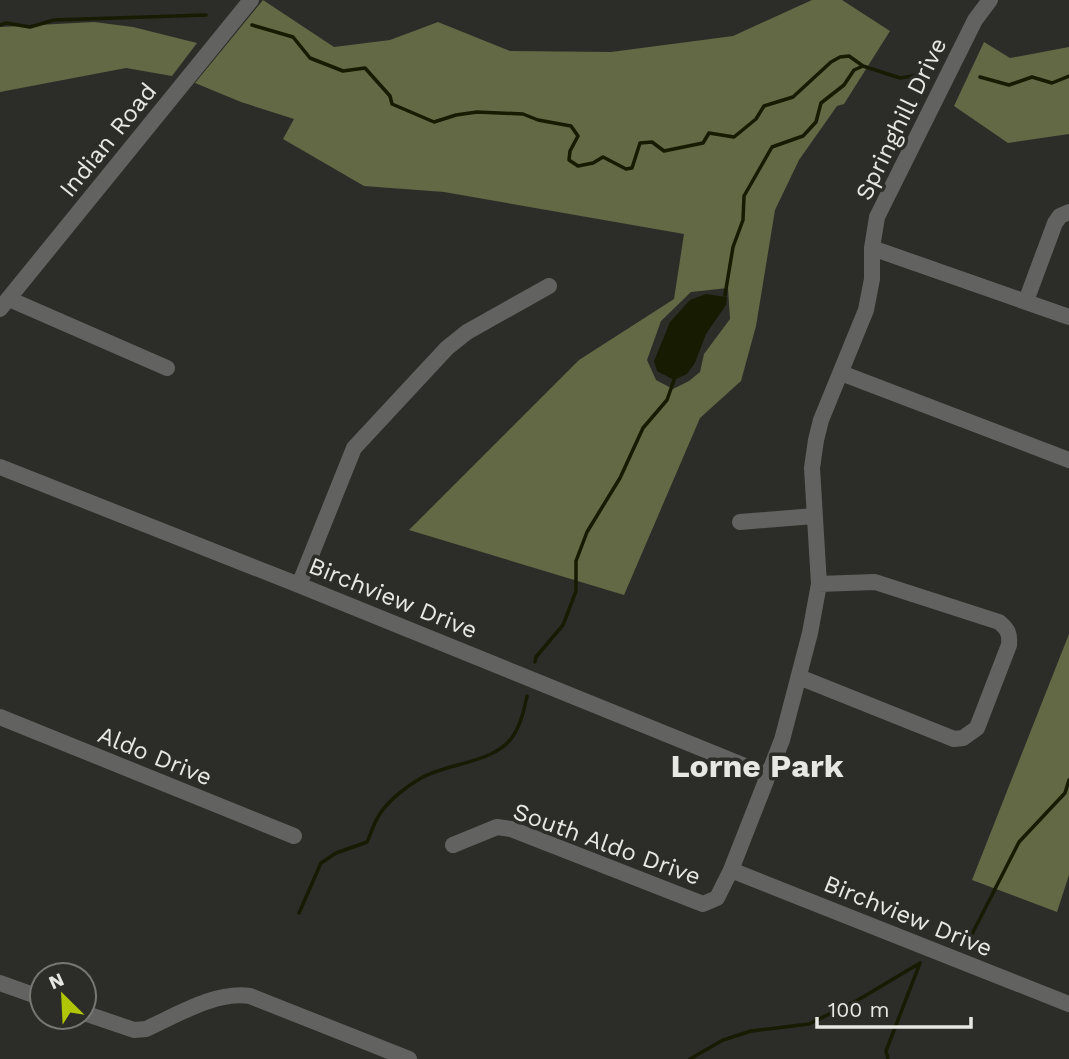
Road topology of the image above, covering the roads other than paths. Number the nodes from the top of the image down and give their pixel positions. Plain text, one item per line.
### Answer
1 (251, 0) edge
2 (990, 0) edge
3 (1069, 212) edge
4 (872, 248) junction
5 (549, 286) dead end
6 (1026, 300) junction
7 (4, 304) edge
8 (1069, 317) edge
9 (167, 368) dead end
10 (841, 373) junction
11 (1069, 460) edge
12 (0, 467) edge
13 (814, 516) junction
14 (740, 523) dead end
15 (819, 584) junction
16 (299, 585) junction
17 (799, 677) junction
18 (0, 717) edge
19 (767, 775) junction
20 (294, 836) dead end
21 (453, 845) dead end
22 (731, 870) junction
23 (0, 983) edge
24 (28, 993) edge
25 (1069, 1004) edge
26 (98, 1018) edge
27 (409, 1059) edge

1 - 7 street, Indian Road
2 - 4 street, Springhill Drive
3 - 6 street
4 - 6 street
4 - 10 street, Springhill Drive
5 - 16 street
6 - 8 street
7 - 9 street
10 - 11 street
10 - 13 street, Springhill Drive
12 - 16 street, Birchview Drive
13 - 14 street
13 - 15 street, Springhill Drive
15 - 17 street, Springhill Drive
15 - 17 street
16 - 19 street, Birchview Drive
17 - 19 street, Springhill Drive
18 - 20 street, Aldo Drive
19 - 22 street, Springhill Drive
21 - 22 street, South Aldo Drive
22 - 25 street, Birchview Drive
23 - 24 street
26 - 27 street

